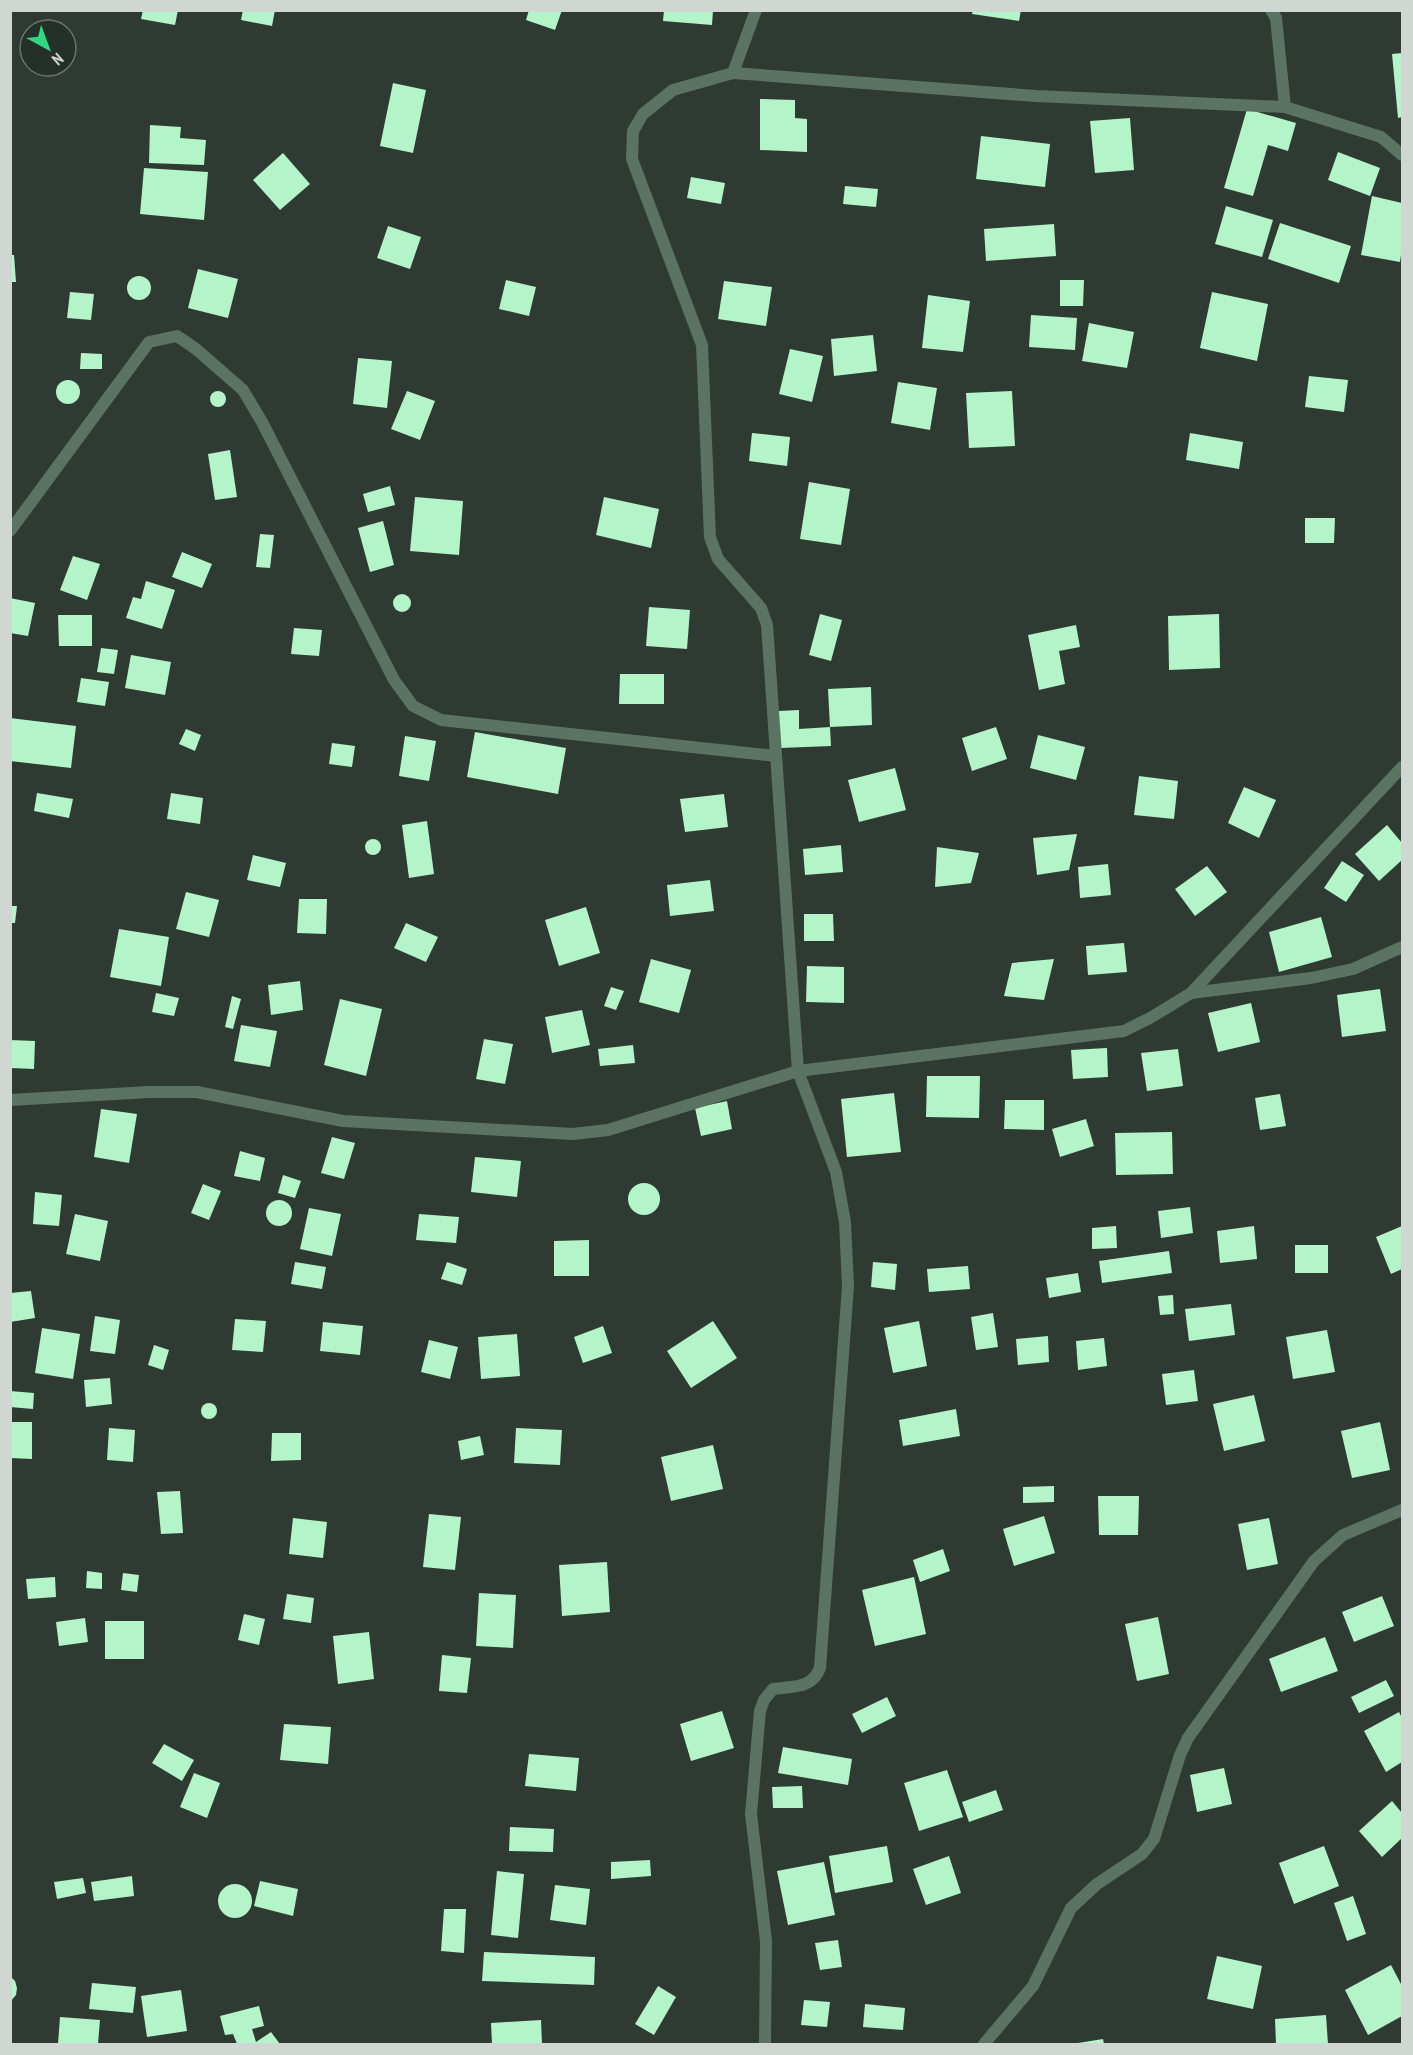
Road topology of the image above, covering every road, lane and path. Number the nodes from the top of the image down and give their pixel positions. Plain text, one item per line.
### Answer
1 (756, 10) edge
2 (1271, 10) edge
3 (733, 73) junction
4 (1285, 107) junction
5 (1402, 155) edge
6 (10, 531) edge
7 (776, 756) junction
8 (1402, 767) edge
9 (1402, 947) edge
10 (1191, 993) junction
11 (798, 1071) junction
12 (10, 1100) edge
13 (1402, 1510) edge
14 (765, 2044) edge
15 (984, 2044) edge

1 - 3 street
2 - 4 street
3 - 4 street
3 - 7 street
4 - 5 street
6 - 7 street
7 - 11 street
8 - 10 street
9 - 10 street
10 - 11 street
11 - 12 street
11 - 14 street
13 - 15 street

